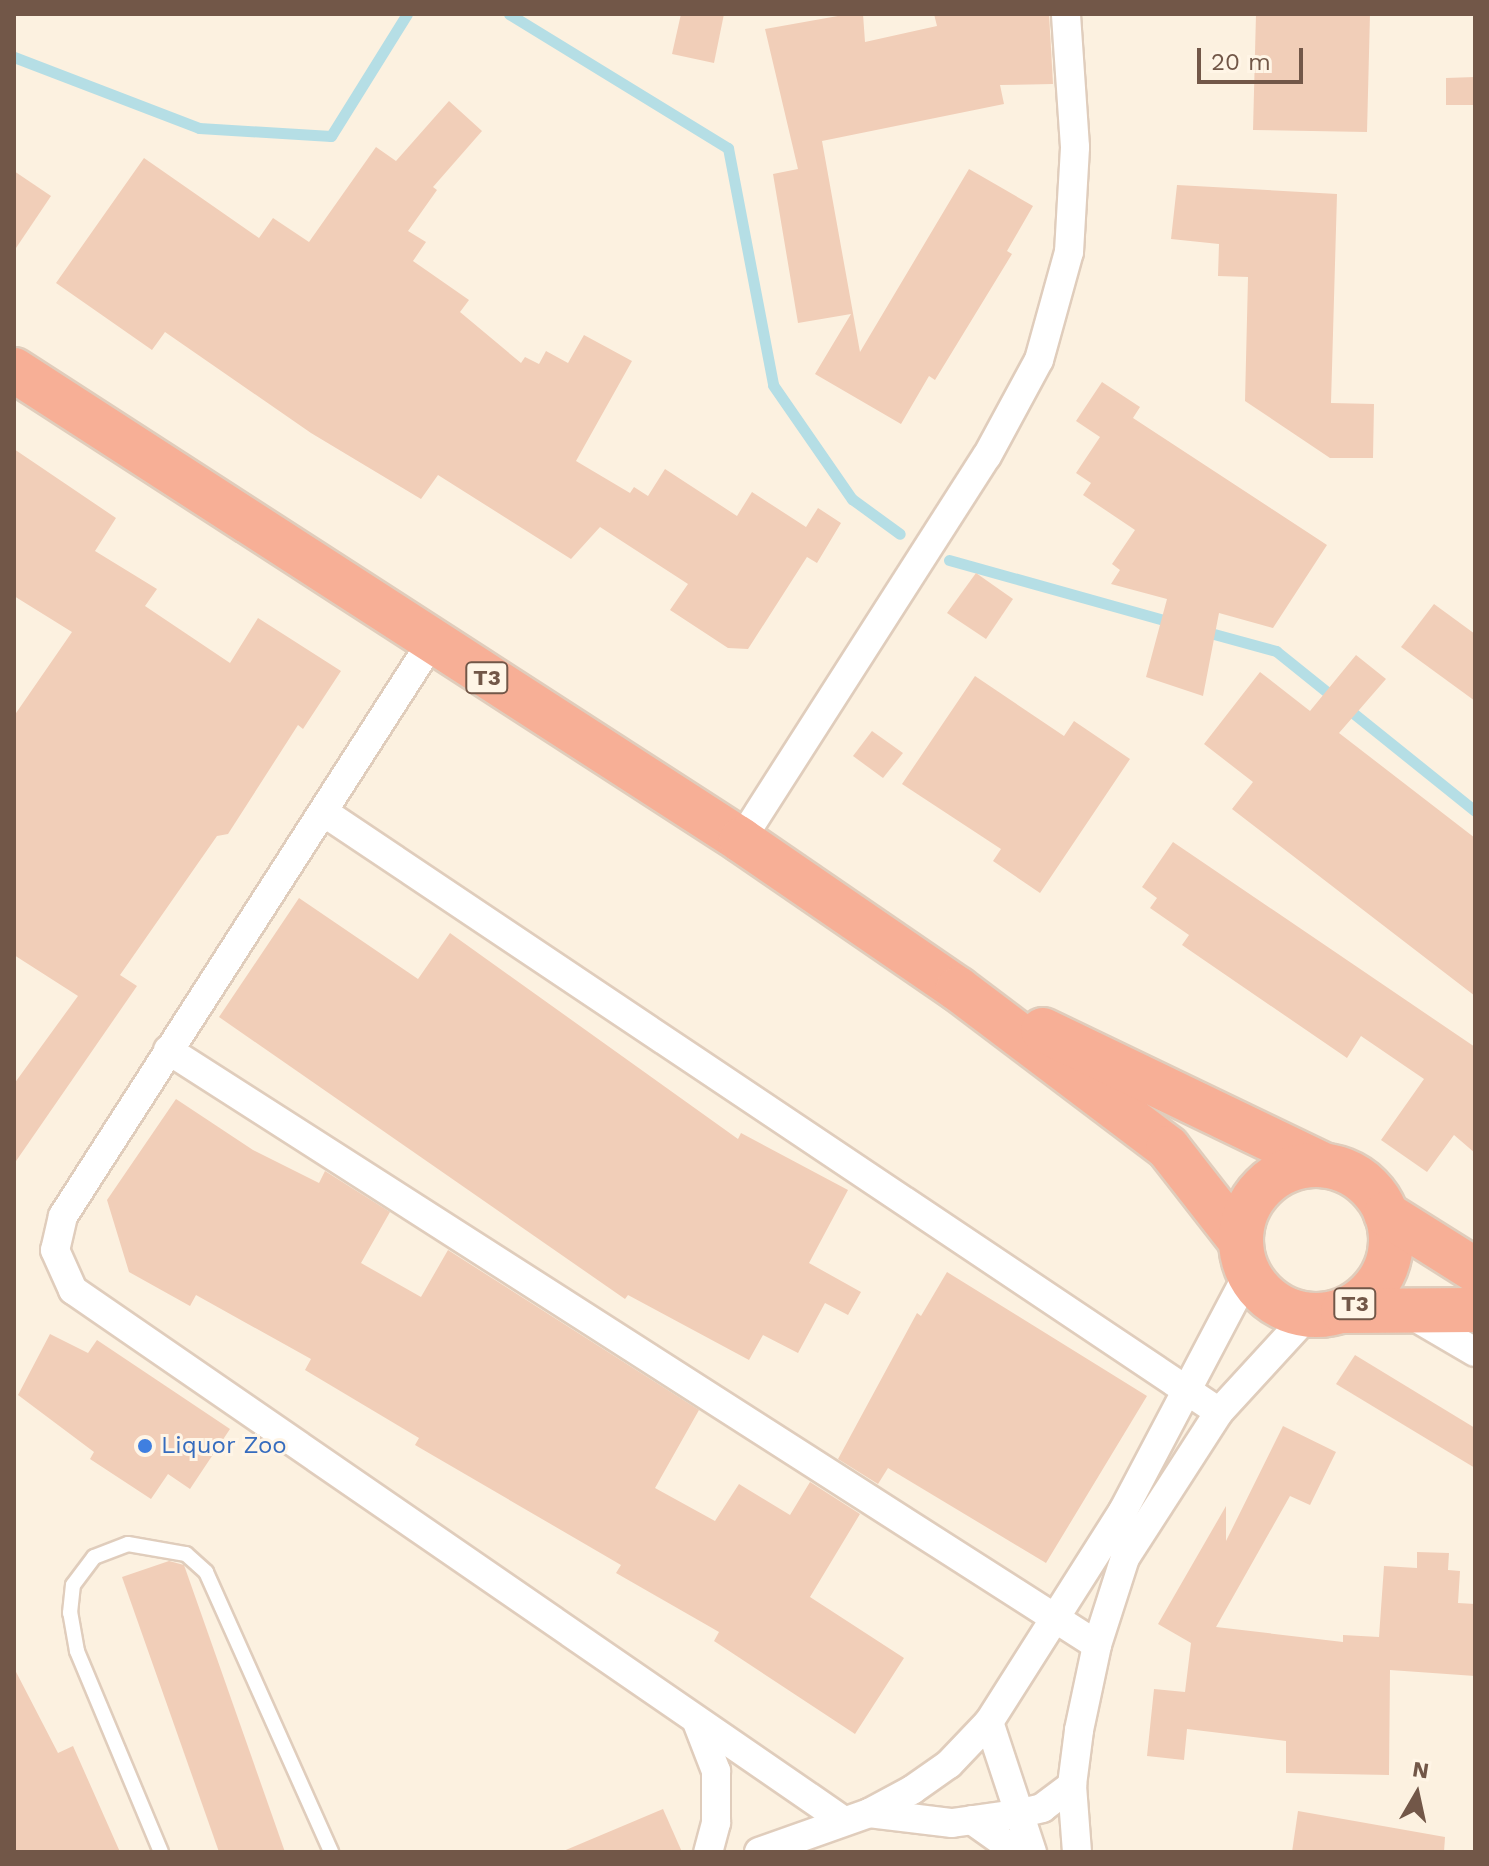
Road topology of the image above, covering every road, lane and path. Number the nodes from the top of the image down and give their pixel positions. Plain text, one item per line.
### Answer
1 (1066, 14) edge
2 (14, 370) edge
3 (431, 643) junction
4 (325, 813) junction
5 (741, 840) junction
6 (958, 989) junction
7 (168, 1050) junction
8 (1324, 1165) junction
9 (1386, 1214) junction
10 (1244, 1257) junction
11 (1475, 1270) edge
12 (1399, 1308) junction
13 (1475, 1310) edge
14 (1326, 1313) junction
15 (1475, 1352) edge
16 (1187, 1394) junction
17 (1219, 1412) junction
18 (1055, 1622) junction
19 (1097, 1645) junction
20 (697, 1722) junction
21 (989, 1722) junction
22 (1072, 1785) junction
23 (1017, 1814) junction
24 (857, 1817) junction
25 (972, 1820) junction
26 (161, 1852) edge
27 (331, 1852) edge
28 (708, 1852) edge
29 (759, 1852) edge
30 (1017, 1852) edge
31 (1032, 1852) edge
32 (1077, 1852) edge

1 - 5 street
2 - 3 highway, T3
3 - 4 street
3 - 5 highway, T3
4 - 7 street
4 - 16 street
5 - 6 highway, T3
6 - 8 highway, T3
6 - 10 highway, T3
7 - 18 street
7 - 20 street
8 - 9 highway, T3
8 - 10 highway
9 - 11 highway, T3
9 - 14 highway, T3
10 - 14 highway, T3
10 - 16 street
12 - 13 highway, T3
12 - 14 highway, T3
12 - 15 street
14 - 17 street
16 - 17 street
16 - 18 street
17 - 19 street
18 - 19 street
18 - 21 street
19 - 22 street
20 - 24 street
20 - 28 street
21 - 23 street
21 - 24 street
22 - 23 street
22 - 32 street
23 - 25 street
23 - 31 street
24 - 25 street
24 - 29 street
25 - 30 street
26 - 27 lane

